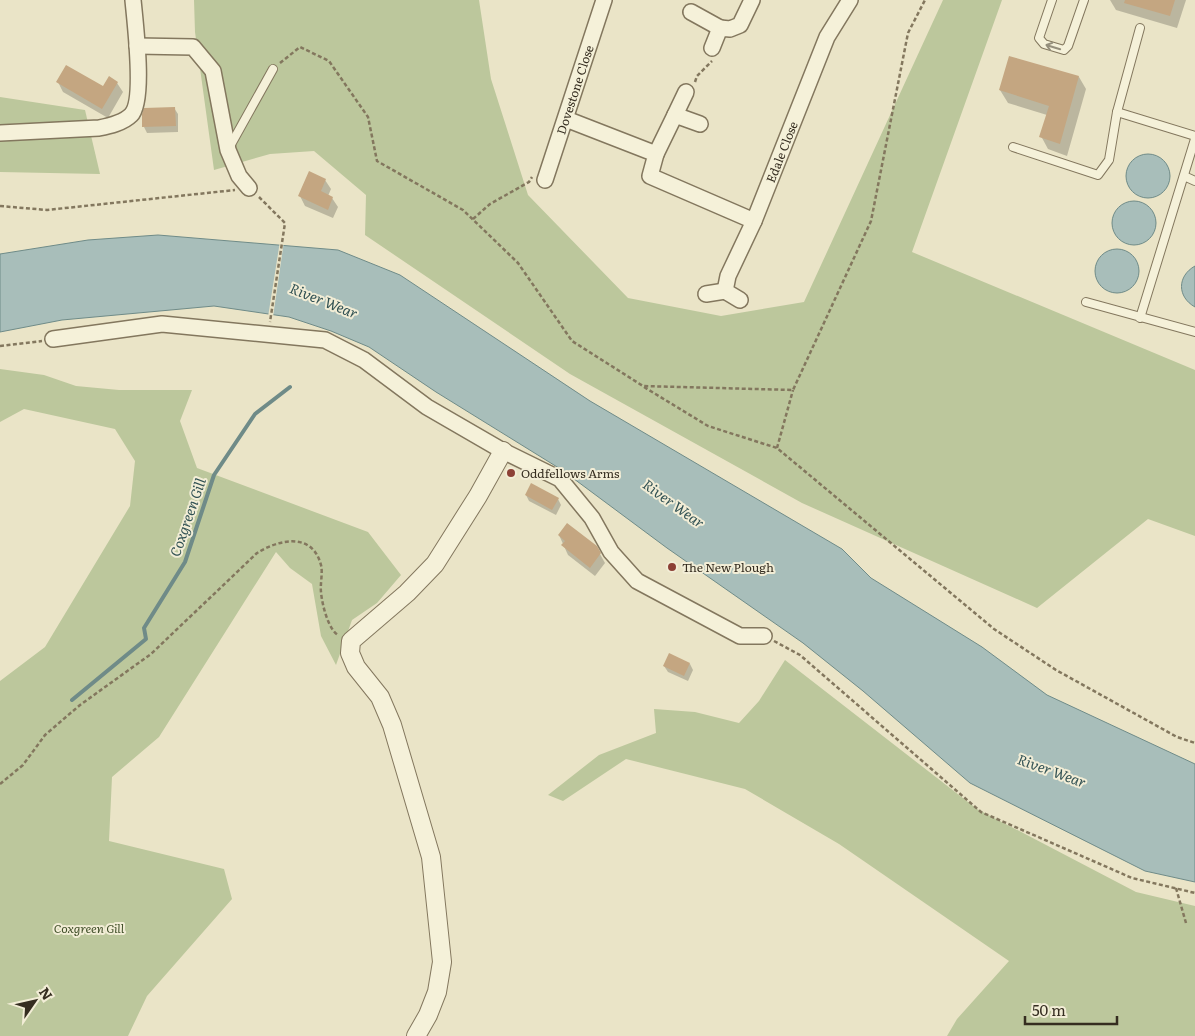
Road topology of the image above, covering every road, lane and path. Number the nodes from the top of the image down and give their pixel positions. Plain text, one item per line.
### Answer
1 (133, 0) edge
2 (604, 0) edge
3 (752, 0) edge
4 (849, 0) edge
5 (925, 0) edge
6 (1052, 0) edge
7 (1084, 0) edge
8 (691, 12) dead end
9 (720, 28) junction
10 (1140, 28) dead end
11 (137, 46) junction
12 (712, 48) joint
13 (273, 69) joint
14 (686, 92) joint
15 (1117, 112) junction
16 (675, 115) junction
17 (566, 119) junction
18 (700, 124) dead end
19 (0, 133) edge
20 (1195, 137) edge
21 (1013, 147) dead end
22 (228, 150) junction
23 (656, 154) junction
24 (1184, 176) junction
25 (544, 181) joint
26 (1195, 181) edge
27 (249, 188) junction
28 (0, 206) edge
29 (473, 219) junction
30 (754, 221) junction
31 (724, 291) junction
32 (706, 294) dead end
33 (740, 300) dead end
34 (1086, 302) dead end
35 (1140, 318) junction
36 (269, 328) dead end
37 (1195, 332) edge
38 (53, 339) joint
39 (0, 346) edge
40 (643, 386) junction
41 (793, 390) junction
42 (777, 448) junction
43 (503, 451) junction
44 (764, 636) joint
45 (351, 641) junction
46 (1195, 743) edge
47 (0, 784) edge
48 (1176, 888) junction
49 (1195, 892) edge
50 (1186, 923) dead end
51 (416, 1036) edge

1 - 11 street
2 - 17 street, Dovestone Close
3 - 9 street
4 - 30 street, Edale Close
5 - 41 path
7 -> 6 lane
8 - 9 street
9 - 12 street
10 - 15 lane
11 - 19 street
11 - 22 street
12 - 14 path
13 - 22 lane
13 - 29 path
14 - 16 street
15 - 20 lane
15 - 21 lane
16 - 18 street
16 - 23 street
17 - 23 street
17 - 25 street, Dovestone Close
20 - 24 lane
22 - 27 street
23 - 30 street
24 - 26 lane
24 - 35 lane
25 - 29 path
27 - 28 path
27 - 36 path
29 - 40 path
30 - 31 street, Edale Close
31 - 32 street
31 - 33 street
34 - 35 lane
35 - 37 lane
38 - 39 path
38 - 43 street
40 - 41 path
40 - 42 path
41 - 42 path
42 - 46 path
43 - 44 street
43 - 45 street
44 - 48 path
45 - 47 path
45 - 51 street
48 - 49 path
48 - 50 path

